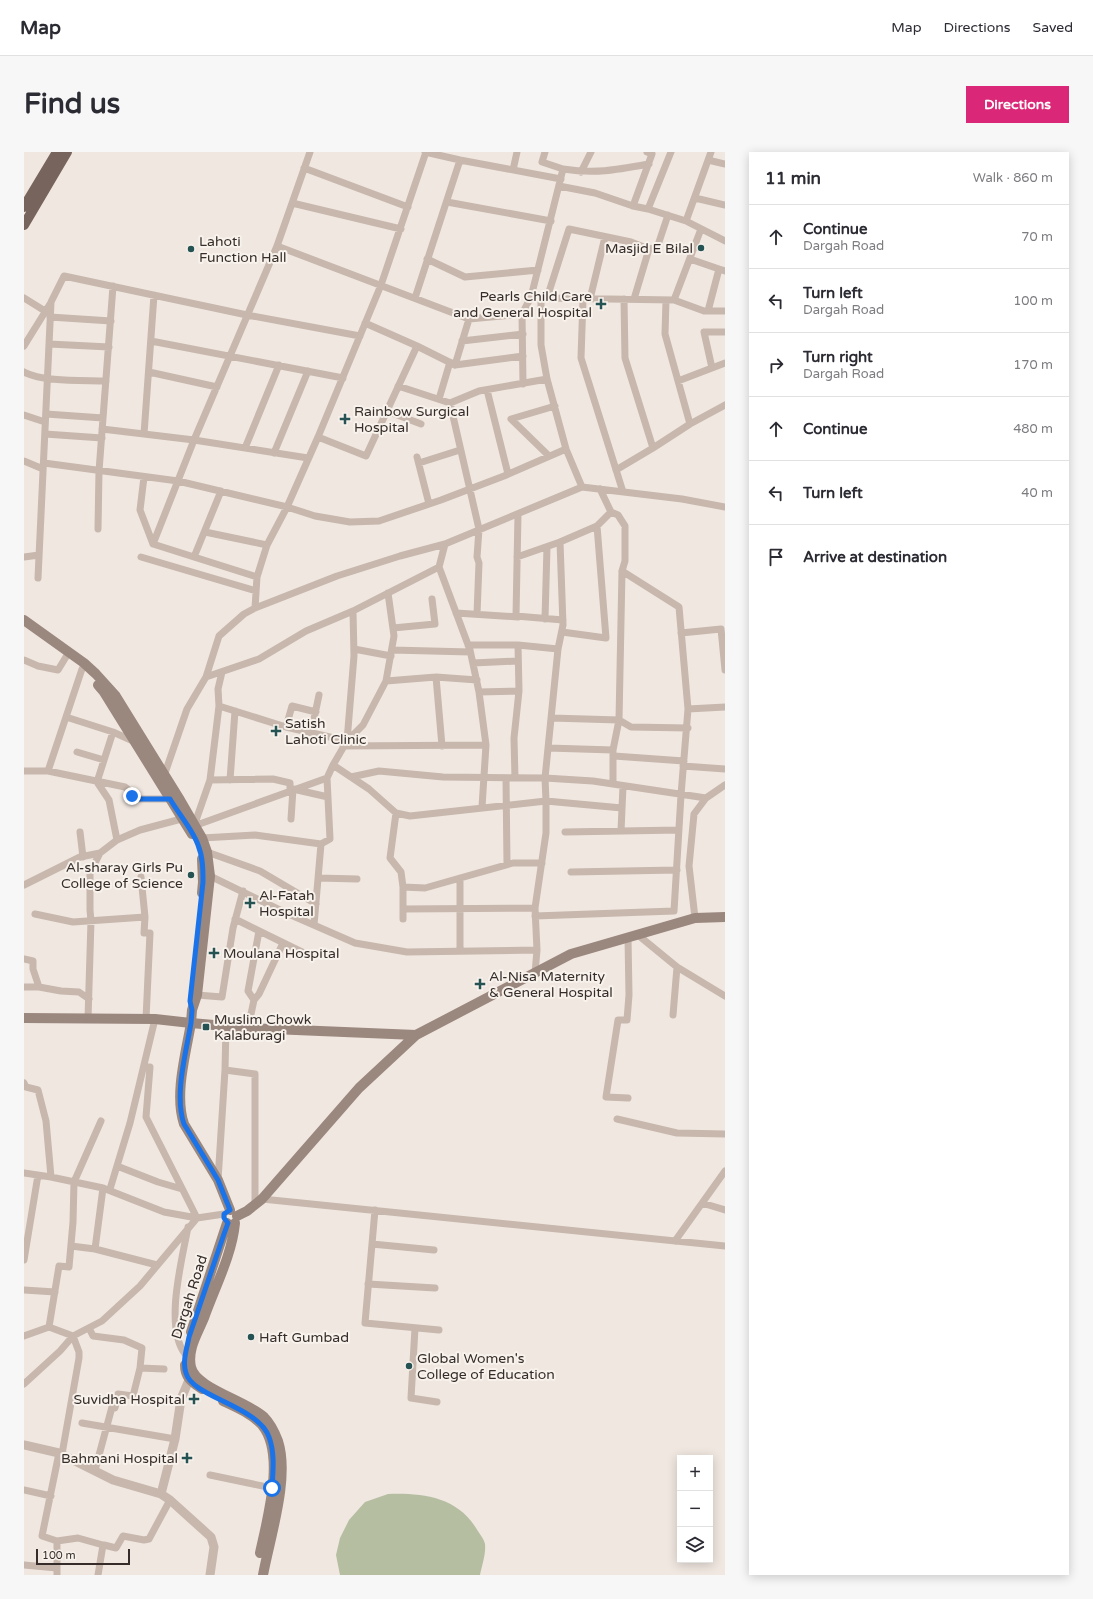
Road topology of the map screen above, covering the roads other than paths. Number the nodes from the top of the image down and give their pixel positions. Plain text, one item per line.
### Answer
1 (57, 152) edge
2 (67, 152) edge
3 (310, 152) edge
4 (426, 152) edge
5 (517, 152) edge
6 (545, 152) edge
7 (590, 152) edge
8 (647, 152) edge
9 (671, 152) edge
10 (711, 152) edge
11 (460, 160) junction
12 (708, 160) junction
13 (649, 164) junction
14 (725, 164) edge
15 (304, 168) junction
16 (513, 170) junction
17 (563, 170) junction
18 (581, 172) junction
19 (560, 182) junction
20 (695, 198) junction
21 (447, 202) junction
22 (292, 203) junction
23 (725, 205) edge
24 (632, 206) junction
25 (24, 207) edge
26 (408, 207) junction
27 (648, 209) junction
28 (668, 215) junction
29 (551, 221) junction
30 (686, 221) junction
31 (24, 226) edge
32 (401, 229) junction
33 (701, 229) junction
34 (605, 236) junction
35 (725, 241) edge
36 (277, 246) junction
37 (649, 249) junction
38 (690, 259) junction
39 (427, 260) junction
40 (538, 270) junction
41 (722, 270) edge
42 (381, 285) junction
43 (113, 286) junction
44 (154, 295) junction
45 (531, 297) junction
46 (24, 298) edge
47 (415, 298) junction
48 (544, 298) junction
49 (587, 299) junction
50 (624, 299) junction
51 (634, 299) junction
52 (666, 300) junction
53 (674, 300) junction
54 (708, 311) junction
55 (725, 311) edge
56 (48, 314) junction
57 (522, 314) junction
58 (247, 315) junction
59 (469, 319) junction
60 (111, 321) junction
61 (366, 323) junction
62 (24, 329) edge
63 (725, 332) edge
64 (31, 334) junction
65 (523, 334) junction
66 (360, 336) junction
67 (151, 341) junction
68 (462, 341) junction
69 (49, 344) junction
70 (24, 346) edge
71 (417, 346) junction
72 (109, 347) junction
73 (230, 356) junction
74 (523, 356) junction
75 (725, 363) edge
76 (453, 364) junction
77 (279, 365) junction
78 (712, 368) junction
79 (308, 371) junction
80 (24, 372) edge
81 (148, 372) junction
82 (47, 378) junction
83 (343, 378) junction
84 (547, 379) junction
85 (106, 381) junction
86 (678, 381) junction
87 (523, 384) junction
88 (398, 386) junction
89 (217, 387) junction
90 (488, 390) junction
91 (439, 399) junction
92 (450, 403) junction
93 (725, 405) edge
94 (555, 406) junction
95 (387, 411) junction
96 (24, 415) edge
97 (46, 418) junction
98 (103, 418) junction
99 (421, 424) dead end
100 (690, 424) junction
101 (102, 430) junction
102 (45, 434) junction
103 (144, 434) junction
104 (318, 437) junction
105 (102, 438) junction
106 (194, 440) junction
107 (245, 448) junction
108 (653, 448) junction
109 (566, 449) junction
110 (460, 450) junction
111 (274, 453) junction
112 (549, 456) junction
113 (308, 458) junction
114 (24, 461) edge
115 (43, 466) junction
116 (616, 470) junction
117 (99, 471) junction
118 (508, 474) junction
119 (144, 477) junction
120 (178, 481) junction
121 (582, 487) junction
122 (470, 489) junction
123 (600, 489) junction
124 (221, 491) junction
125 (623, 492) junction
126 (429, 504) junction
127 (287, 506) junction
128 (725, 507) edge
129 (611, 512) junction
130 (518, 514) junction
131 (597, 526) junction
132 (98, 529) dead end
133 (479, 529) junction
134 (205, 532) junction
135 (560, 542) junction
136 (153, 544) junction
137 (445, 544) junction
138 (267, 545) junction
139 (547, 547) junction
140 (39, 555) junction
141 (24, 556) edge
142 (141, 557) dead end
143 (194, 557) junction
144 (517, 557) junction
145 (439, 567) junction
146 (622, 571) junction
147 (257, 577) junction
148 (38, 578) dead end
149 (256, 591) junction
150 (388, 593) junction
151 (432, 599) dead end
152 (255, 608) junction
153 (353, 611) junction
154 (456, 612) junction
155 (477, 614) junction
156 (518, 617) junction
157 (545, 619) junction
158 (24, 620) edge
159 (563, 620) junction
160 (24, 627) edge
161 (393, 628) junction
162 (562, 632) junction
163 (681, 633) junction
164 (518, 645) junction
165 (354, 649) junction
166 (469, 649) junction
167 (558, 649) junction
168 (391, 653) junction
169 (67, 654) junction
170 (24, 660) edge
171 (517, 661) junction
172 (473, 663) junction
173 (82, 669) junction
174 (725, 670) edge
175 (222, 672) junction
176 (206, 677) junction
177 (436, 677) junction
178 (477, 680) junction
179 (386, 681) junction
180 (519, 691) junction
181 (480, 692) junction
182 (319, 696) dead end
183 (218, 706) junction
184 (725, 707) edge
185 (688, 709) junction
186 (235, 711) junction
187 (316, 712) junction
188 (66, 717) junction
189 (551, 718) junction
190 (619, 720) junction
191 (286, 727) junction
192 (688, 728) junction
193 (113, 732) junction
194 (311, 733) junction
195 (134, 740) junction
196 (345, 744) junction
197 (486, 745) junction
198 (442, 746) junction
199 (548, 748) junction
200 (76, 752) dead end
201 (613, 753) junction
202 (104, 760) junction
203 (684, 763) junction
204 (333, 765) junction
205 (725, 769) edge
206 (24, 771) edge
207 (48, 771) junction
208 (164, 776) junction
209 (351, 777) junction
210 (327, 778) junction
211 (483, 778) junction
212 (506, 778) junction
213 (515, 778) junction
214 (545, 778) junction
215 (210, 780) junction
216 (230, 780) junction
217 (97, 782) junction
218 (612, 784) junction
219 (725, 785) edge
220 (623, 786) junction
221 (291, 790) junction
222 (681, 795) junction
223 (328, 797) junction
224 (706, 798) junction
225 (170, 799) junction
226 (546, 801) junction
227 (506, 804) junction
228 (482, 807) junction
229 (622, 808) junction
230 (396, 813) junction
231 (189, 820) junction
232 (291, 820) dead end
233 (679, 830) junction
234 (621, 831) junction
235 (80, 832) dead end
236 (565, 832) dead end
237 (202, 838) junction
238 (117, 840) junction
239 (321, 844) junction
240 (207, 852) junction
241 (100, 853) junction
242 (83, 856) junction
243 (507, 864) junction
244 (542, 864) junction
245 (677, 870) junction
246 (571, 872) dead end
247 (210, 876) junction
248 (141, 877) dead end
249 (318, 878) junction
250 (460, 878) junction
251 (357, 879) dead end
252 (24, 885) edge
253 (403, 887) junction
254 (243, 891) junction
255 (316, 904) junction
256 (460, 908) junction
257 (403, 909) junction
258 (535, 912) junction
259 (35, 914) dead end
260 (145, 917) junction
261 (725, 917) edge
262 (695, 918) junction
263 (235, 919) junction
264 (403, 919) dead end
265 (91, 921) junction
266 (314, 925) junction
267 (259, 931) junction
268 (633, 936) junction
269 (283, 943) junction
270 (537, 950) junction
271 (460, 951) junction
272 (302, 952) dead end
273 (24, 959) edge
274 (677, 967) junction
275 (535, 973) junction
276 (39, 986) junction
277 (24, 987) edge
278 (197, 994) junction
279 (725, 996) edge
280 (89, 999) junction
281 (254, 1000) junction
282 (192, 1010) junction
283 (672, 1015) dead end
284 (24, 1018) edge
285 (88, 1019) junction
286 (151, 1019) junction
287 (191, 1023) junction
288 (226, 1026) junction
289 (248, 1028) junction
290 (416, 1035) junction
291 (144, 1067) junction
292 (226, 1070) junction
293 (24, 1083) edge
294 (628, 1098) dead end
295 (617, 1119) dead end
296 (101, 1121) dead end
297 (725, 1134) edge
298 (117, 1166) junction
299 (725, 1171) edge
300 (24, 1173) edge
301 (38, 1175) junction
302 (51, 1177) junction
303 (218, 1180) junction
304 (74, 1182) junction
305 (106, 1188) junction
306 (182, 1189) junction
307 (258, 1202) junction
308 (702, 1203) junction
309 (375, 1210) junction
310 (725, 1210) edge
311 (231, 1217) junction
312 (197, 1218) junction
313 (188, 1227) junction
314 (675, 1241) junction
315 (372, 1244) junction
316 (71, 1246) junction
317 (725, 1246) edge
318 (95, 1249) junction
319 (434, 1250) dead end
320 (24, 1260) edge
321 (157, 1265) junction
322 (368, 1284) junction
323 (435, 1288) dead end
324 (24, 1290) edge
325 (55, 1292) junction
326 (49, 1327) junction
327 (89, 1328) junction
328 (415, 1328) junction
329 (439, 1330) dead end
330 (24, 1336) edge
331 (73, 1336) junction
332 (185, 1354) junction
333 (140, 1368) junction
334 (164, 1369) dead end
335 (189, 1380) junction
336 (24, 1384) edge
337 (437, 1402) dead end
338 (82, 1423) dead end
339 (107, 1428) junction
340 (175, 1439) junction
341 (24, 1445) edge
342 (61, 1454) junction
343 (95, 1470) junction
344 (210, 1475) dead end
345 (272, 1488) junction
346 (24, 1490) edge
347 (162, 1494) junction
348 (51, 1496) junction
349 (170, 1500) junction
350 (57, 1541) junction
351 (104, 1545) junction
352 (24, 1565) edge
353 (57, 1572) edge
354 (98, 1575) edge
355 (210, 1575) edge
356 (256, 1575) edge
357 (263, 1575) edge

1 - 25 main road
2 - 31 main road
3 - 15 street
4 - 11 street
4 - 26 street
5 - 16 street
6 - 17 street
7 - 18 street
8 - 13 street
9 - 27 street
10 - 12 street
11 - 16 street
11 - 21 street
12 - 14 street
12 - 20 street
13 - 18 street
13 - 24 street
15 - 22 street
15 - 26 street
16 - 19 street
17 - 18 street
17 - 19 street
19 - 24 street
19 - 29 street
20 - 23 street
20 - 30 street
21 - 29 street
21 - 39 street
22 - 32 street
22 - 36 street
24 - 27 street
26 - 32 street
27 - 28 street
28 - 30 street
28 - 37 street
29 - 40 street
30 - 33 street
32 - 42 street
33 - 35 street
33 - 38 street
34 - 37 street
34 - 48 street
34 - 49 street
36 - 42 street
36 - 58 street
37 - 51 street
38 - 41 street
38 - 53 street
39 - 40 street
39 - 47 street
40 - 45 street
41 - 54 street
42 - 47 street
42 - 61 street
43 - 44 street
43 - 56 street
43 - 60 street
44 - 58 street
44 - 67 street
45 - 48 street
45 - 57 street
46 - 56 street
47 - 59 street
48 - 49 street
48 - 84 street
49 - 50 street
49 - 116 street
50 - 51 street
50 - 108 street
51 - 52 street
52 - 53 street
52 - 86 street
53 - 54 street
54 - 55 street
56 - 60 street
56 - 64 street
56 - 69 street
57 - 59 street
57 - 65 street
58 - 66 street
58 - 73 street
59 - 68 street
60 - 72 street
61 - 66 street
61 - 71 street
62 - 64 street
63 - 78 street
64 - 70 street
65 - 68 street
65 - 74 street
66 - 83 street
67 - 73 street
67 - 81 street
68 - 76 street
69 - 72 street
69 - 82 street
71 - 76 street
71 - 88 street
72 - 85 street
73 - 77 street
73 - 89 street
74 - 76 street
74 - 87 street
75 - 78 street
76 - 91 street
77 - 79 street
77 - 107 street
78 - 86 street
79 - 83 street
79 - 111 street
80 - 82 street
81 - 89 street
81 - 103 street
82 - 85 street
82 - 97 street
83 - 104 street
84 - 87 street
84 - 94 street
85 - 98 street
86 - 100 street
87 - 90 street
88 - 91 street
88 - 95 street
89 - 106 street
90 - 92 street
90 - 118 street
91 - 92 street
92 - 110 street
93 - 100 street
94 - 109 street
94 - 112 street
95 - 99 street
95 - 104 street
96 - 97 street
97 - 98 street
97 - 102 street
98 - 101 street
100 - 108 street
101 - 103 street
101 - 105 street
102 - 105 street
102 - 115 street
103 - 106 street
104 - 113 street
105 - 117 street
106 - 107 street
106 - 120 street
107 - 111 street
108 - 116 street
109 - 112 street
109 - 121 street
110 - 122 street
110 - 126 street
111 - 113 street
112 - 118 street
113 - 127 street
114 - 115 street
115 - 117 street
115 - 140 street
116 - 125 street
117 - 119 street
117 - 132 street
118 - 122 street
119 - 120 street
119 - 136 street
120 - 124 street
120 - 136 street
121 - 123 street
121 - 130 street
122 - 126 street
122 - 133 street
123 - 125 street
123 - 129 street
124 - 127 street
124 - 134 street
125 - 128 street
126 - 127 street
127 - 138 street
129 - 131 street
129 - 146 street
130 - 133 street
130 - 144 street
131 - 135 street
131 - 162 street
133 - 137 street
133 - 155 street
134 - 138 street
134 - 143 street
135 - 139 street
135 - 159 street
136 - 143 street
137 - 145 street
137 - 152 street
138 - 147 street
139 - 144 street
139 - 157 street
140 - 141 street
140 - 148 street
142 - 149 street
143 - 147 street
144 - 156 street
145 - 150 street
145 - 154 street
146 - 163 street
146 - 190 street
147 - 149 street
149 - 152 street
150 - 153 street
150 - 161 street
151 - 161 street
152 - 176 street
153 - 165 street
153 - 175 street
154 - 155 street
154 - 166 street
155 - 156 street
156 - 157 street
157 - 159 street
158 - 169 main road
159 - 162 street
160 - 169 main road
161 - 168 street
162 - 167 street
163 - 174 street
163 - 185 street
164 - 166 street
164 - 167 street
164 - 171 street
165 - 168 street
165 - 196 street
166 - 168 street
166 - 172 street
167 - 189 street
168 - 179 street
169 - 170 street
169 - 173 main road
169 - 208 main road
171 - 172 street
171 - 180 street
172 - 178 street
173 - 188 street
173 - 195 main road
175 - 176 street
175 - 183 street
176 - 208 street
177 - 178 street
177 - 179 street
177 - 198 street
178 - 181 street
179 - 196 street
180 - 181 street
180 - 213 street
181 - 197 street
182 - 187 street
183 - 186 street
183 - 215 street
184 - 185 street
185 - 192 street
186 - 191 street
186 - 216 street
187 - 191 street
187 - 194 street
188 - 193 street
188 - 207 street
189 - 190 street
189 - 199 street
190 - 192 street
190 - 201 street
191 - 194 street
192 - 203 street
193 - 195 street
193 - 202 street
194 - 196 street
195 - 225 main road
196 - 198 street
196 - 204 street
197 - 198 street
197 - 211 street
199 - 201 street
199 - 214 street
200 - 202 street
201 - 203 street
201 - 218 street
202 - 217 street
203 - 205 street
203 - 222 street
204 - 209 street
204 - 210 street
206 - 207 street
207 - 217 street
208 - 231 main road
209 - 211 street
209 - 230 street
210 - 221 street
210 - 223 street
211 - 212 street
211 - 228 street
212 - 213 street
212 - 227 street
213 - 214 street
214 - 218 street
214 - 226 street
215 - 216 street
215 - 231 street
216 - 221 street
217 - 225 street
217 - 238 street
218 - 220 street
219 - 224 street
220 - 222 street
220 - 229 street
221 - 223 street
221 - 231 street
221 - 232 street
222 - 224 street
222 - 233 street
223 - 239 street
224 - 262 street
225 - 231 main road
226 - 227 street
226 - 229 street
226 - 244 street
227 - 228 street
227 - 243 street
228 - 230 street
229 - 234 street
230 - 253 street
231 - 237 main road
231 - 238 street
231 - 282 main road
233 - 234 street
233 - 245 street
234 - 236 street
235 - 242 street
237 - 239 street
237 - 240 main road
238 - 241 street
239 - 249 street
240 - 247 main road
240 - 255 street
241 - 242 street
241 - 265 street
242 - 252 street
243 - 244 street
243 - 250 street
244 - 258 street
245 - 246 street
245 - 258 street
247 - 254 street
247 - 278 main road
248 - 260 street
249 - 251 street
249 - 255 street
250 - 253 street
250 - 256 street
253 - 257 street
254 - 263 street
254 - 266 street
255 - 266 street
256 - 257 street
256 - 258 street
256 - 271 street
257 - 264 street
258 - 270 street
259 - 265 street
260 - 265 street
260 - 286 street
261 - 262 main road
262 - 268 main road
263 - 267 street
263 - 278 street
265 - 280 street
266 - 271 street
267 - 269 street
267 - 281 street
268 - 274 street
268 - 275 main road
268 - 294 street
269 - 272 street
269 - 281 street
270 - 271 street
270 - 275 street
273 - 276 street
274 - 279 street
274 - 283 street
275 - 290 main road
276 - 277 street
276 - 280 street
278 - 282 main road
280 - 285 street
281 - 289 street
282 - 287 main road
284 - 285 main road
285 - 286 main road
286 - 287 main road
286 - 291 street
287 - 288 main road
287 - 303 main road
288 - 289 main road
288 - 292 street
289 - 290 main road
290 - 307 main road
291 - 298 street
291 - 306 street
292 - 303 street
292 - 307 street
293 - 302 street
295 - 297 street
296 - 304 street
298 - 305 street
298 - 306 street
299 - 308 street
300 - 301 street
301 - 302 street
301 - 320 street
302 - 304 street
303 - 311 main road
304 - 305 street
304 - 316 street
305 - 312 street
305 - 318 street
306 - 312 street
307 - 309 street
307 - 311 main road
308 - 310 street
308 - 314 street
309 - 314 street
309 - 315 street
311 - 312 street
311 - 332 main road, Dargah Road
311 - 357 main road, Dargah Road
312 - 313 street
313 - 321 street
313 - 332 street
314 - 317 street
315 - 319 street
315 - 322 street
316 - 318 street
316 - 325 street
318 - 321 street
321 - 327 street
322 - 323 street
322 - 328 street
324 - 325 street
325 - 326 street
326 - 330 street
326 - 331 street
327 - 331 street
327 - 333 street
328 - 329 street
328 - 337 street
331 - 336 street
331 - 342 street
332 - 335 main road, Dargah Road
333 - 334 street
333 - 339 street
335 - 340 street
335 - 345 main road
338 - 339 street
339 - 340 street
339 - 343 street
340 - 347 street
341 - 342 street
342 - 343 street
342 - 348 street
343 - 347 street
344 - 345 street
345 - 356 main road
346 - 348 street
347 - 349 street
348 - 350 street
349 - 351 street
349 - 355 street
350 - 351 street
350 - 353 street
351 - 354 street
352 - 353 street

